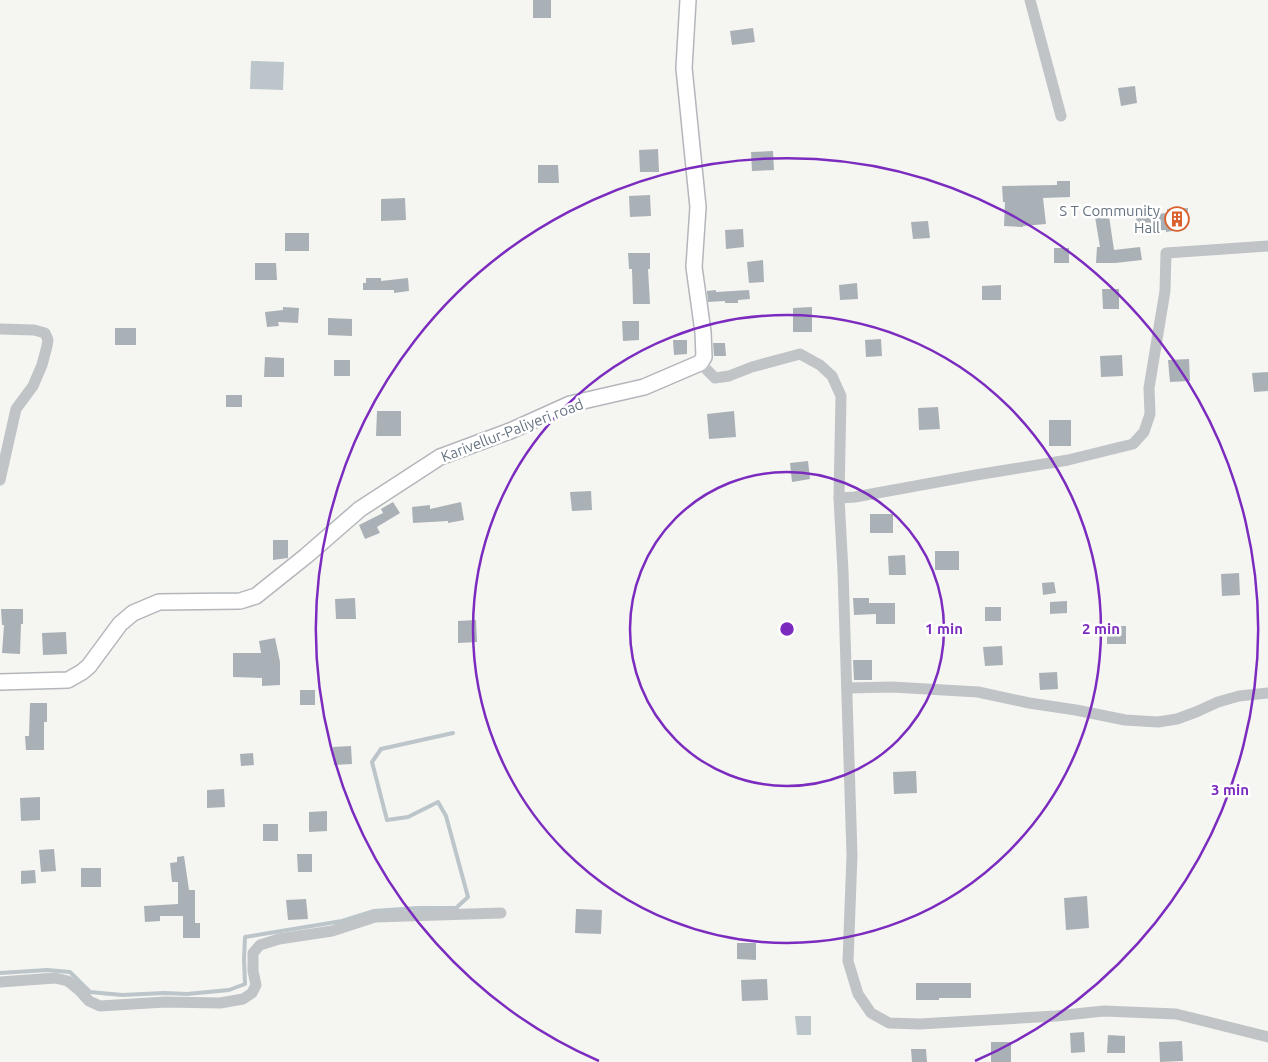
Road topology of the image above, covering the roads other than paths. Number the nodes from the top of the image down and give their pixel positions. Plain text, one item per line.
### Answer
1 (688, 0) edge
2 (1030, 0) edge
3 (1061, 116) dead end
4 (1268, 246) edge
5 (0, 329) edge
6 (700, 363) junction
7 (0, 480) edge
8 (840, 498) junction
9 (0, 682) edge
10 (847, 688) junction
11 (1268, 693) edge
12 (501, 913) dead end
13 (0, 982) edge
14 (1268, 1037) edge

1 - 6 main road
2 - 3 street
4 - 8 street
5 - 7 street
6 - 8 street
6 - 9 main road, Karivellur-Paliyeri road
8 - 10 street
10 - 11 street
10 - 14 street
12 - 13 street

